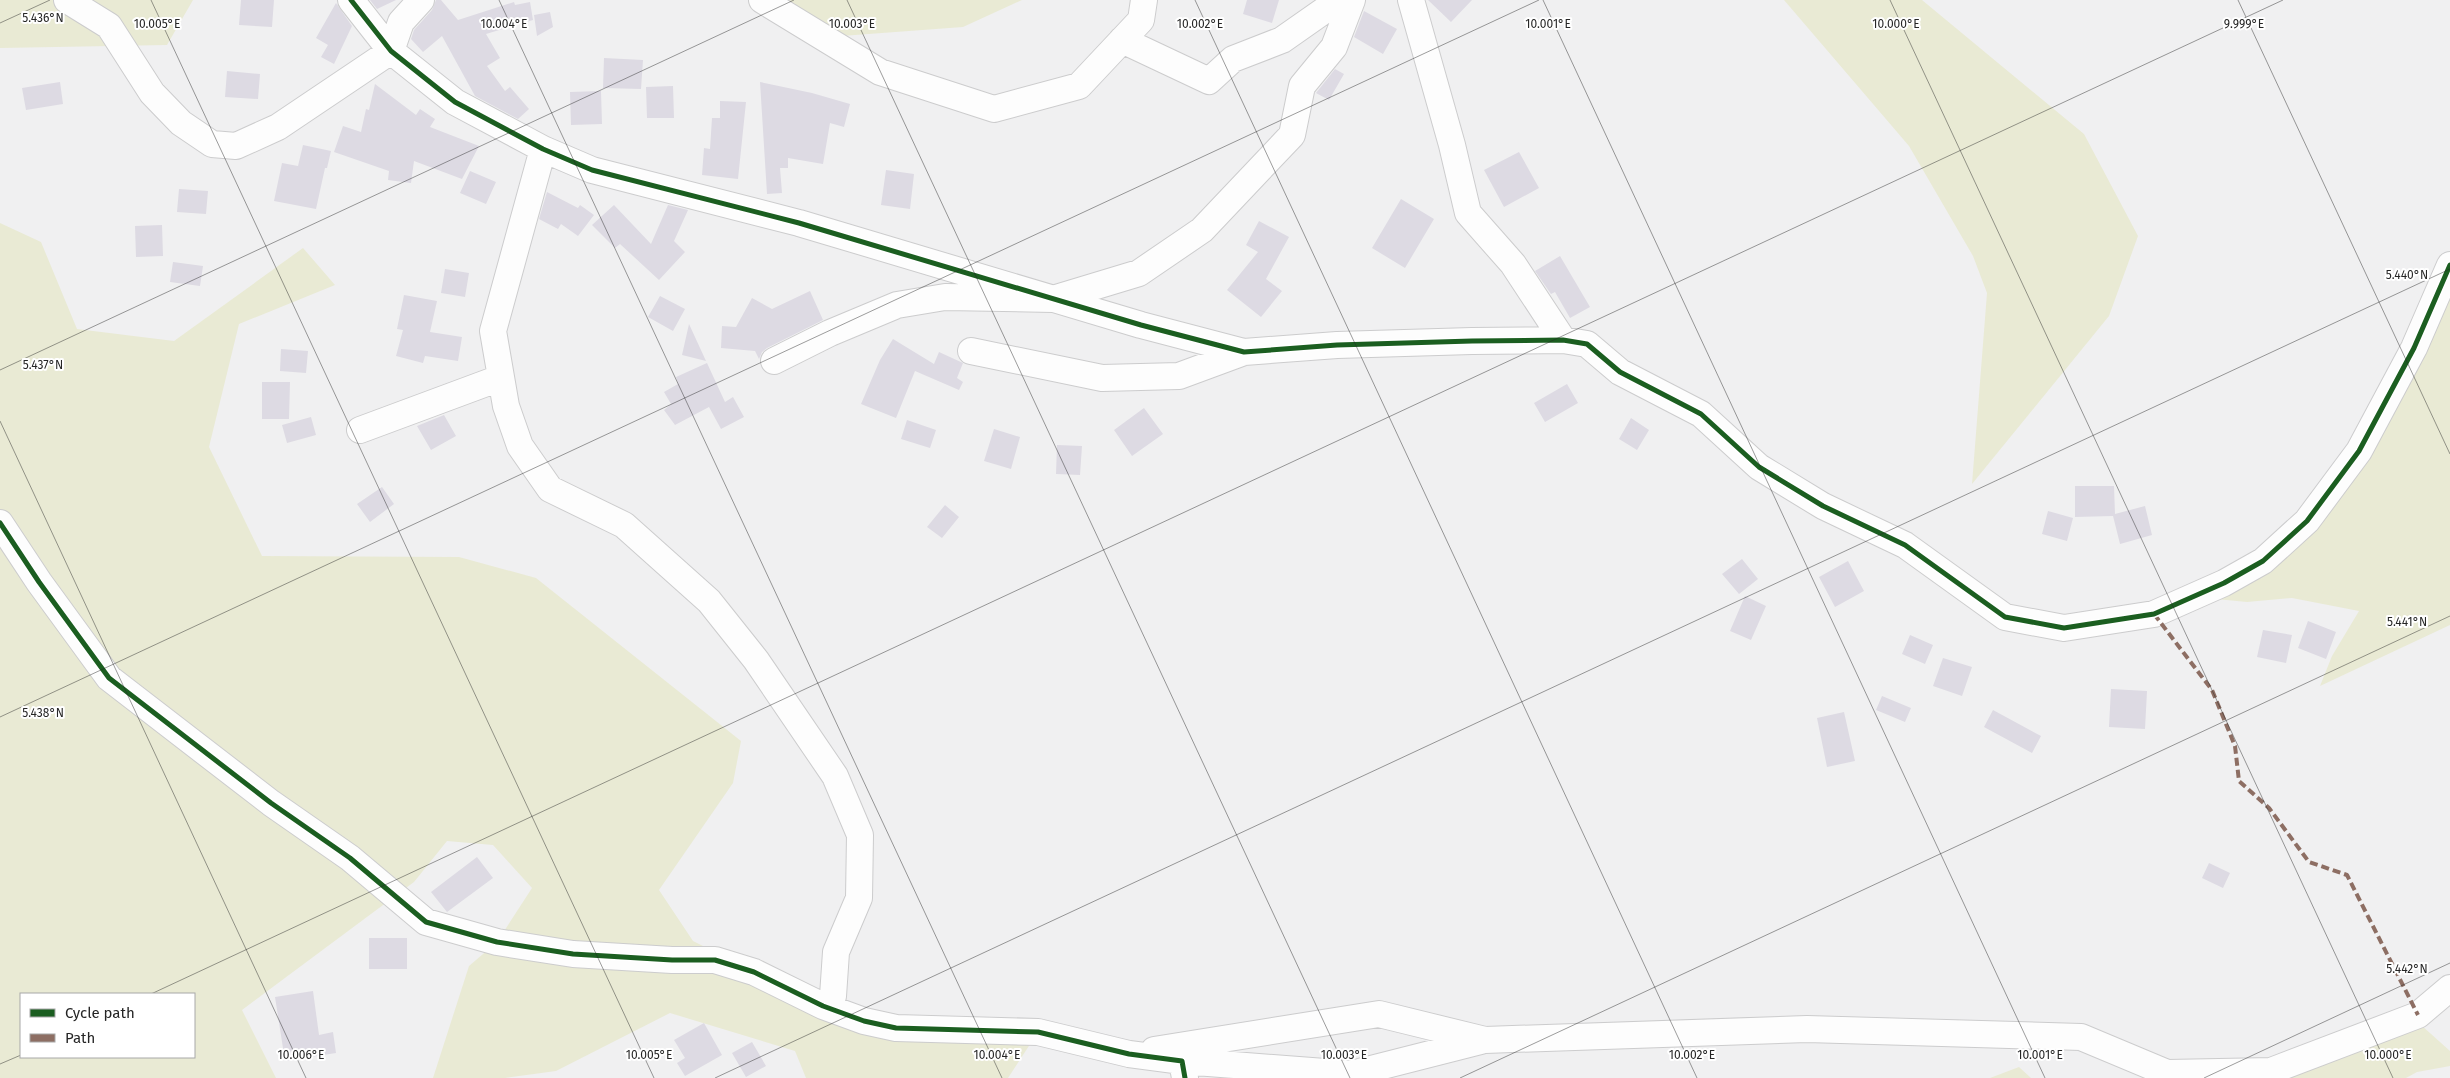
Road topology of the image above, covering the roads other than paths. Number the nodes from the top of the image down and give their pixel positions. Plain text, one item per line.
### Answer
1 (67, 0) edge
2 (351, 0) edge
3 (421, 0) edge
4 (762, 0) edge
5 (1144, 0) edge
6 (1339, 0) edge
7 (1352, 0) edge
8 (1411, 0) edge
9 (1122, 40) junction
10 (390, 51) junction
11 (543, 149) junction
12 (2450, 265) edge
13 (1053, 299) junction
14 (1563, 340) junction
15 (971, 351) dead end
16 (1244, 352) junction
17 (774, 361) dead end
18 (500, 378) junction
19 (360, 430) dead end
20 (0, 522) edge
21 (2450, 988) edge
22 (823, 1006) junction
23 (1485, 1040) junction
24 (1129, 1054) junction
25 (1183, 1069) edge

1 - 10 street
2 - 10 street
3 - 10 street
4 - 9 street
5 - 9 street
6 - 9 street
7 - 13 street
8 - 14 street
10 - 11 street
11 - 13 street
11 - 18 street
12 - 14 street
13 - 16 street
13 - 17 street
14 - 16 street
15 - 16 street
18 - 19 street
18 - 22 street
20 - 22 street
21 - 23 street
22 - 24 street
23 - 24 street
23 - 25 street
24 - 25 street

